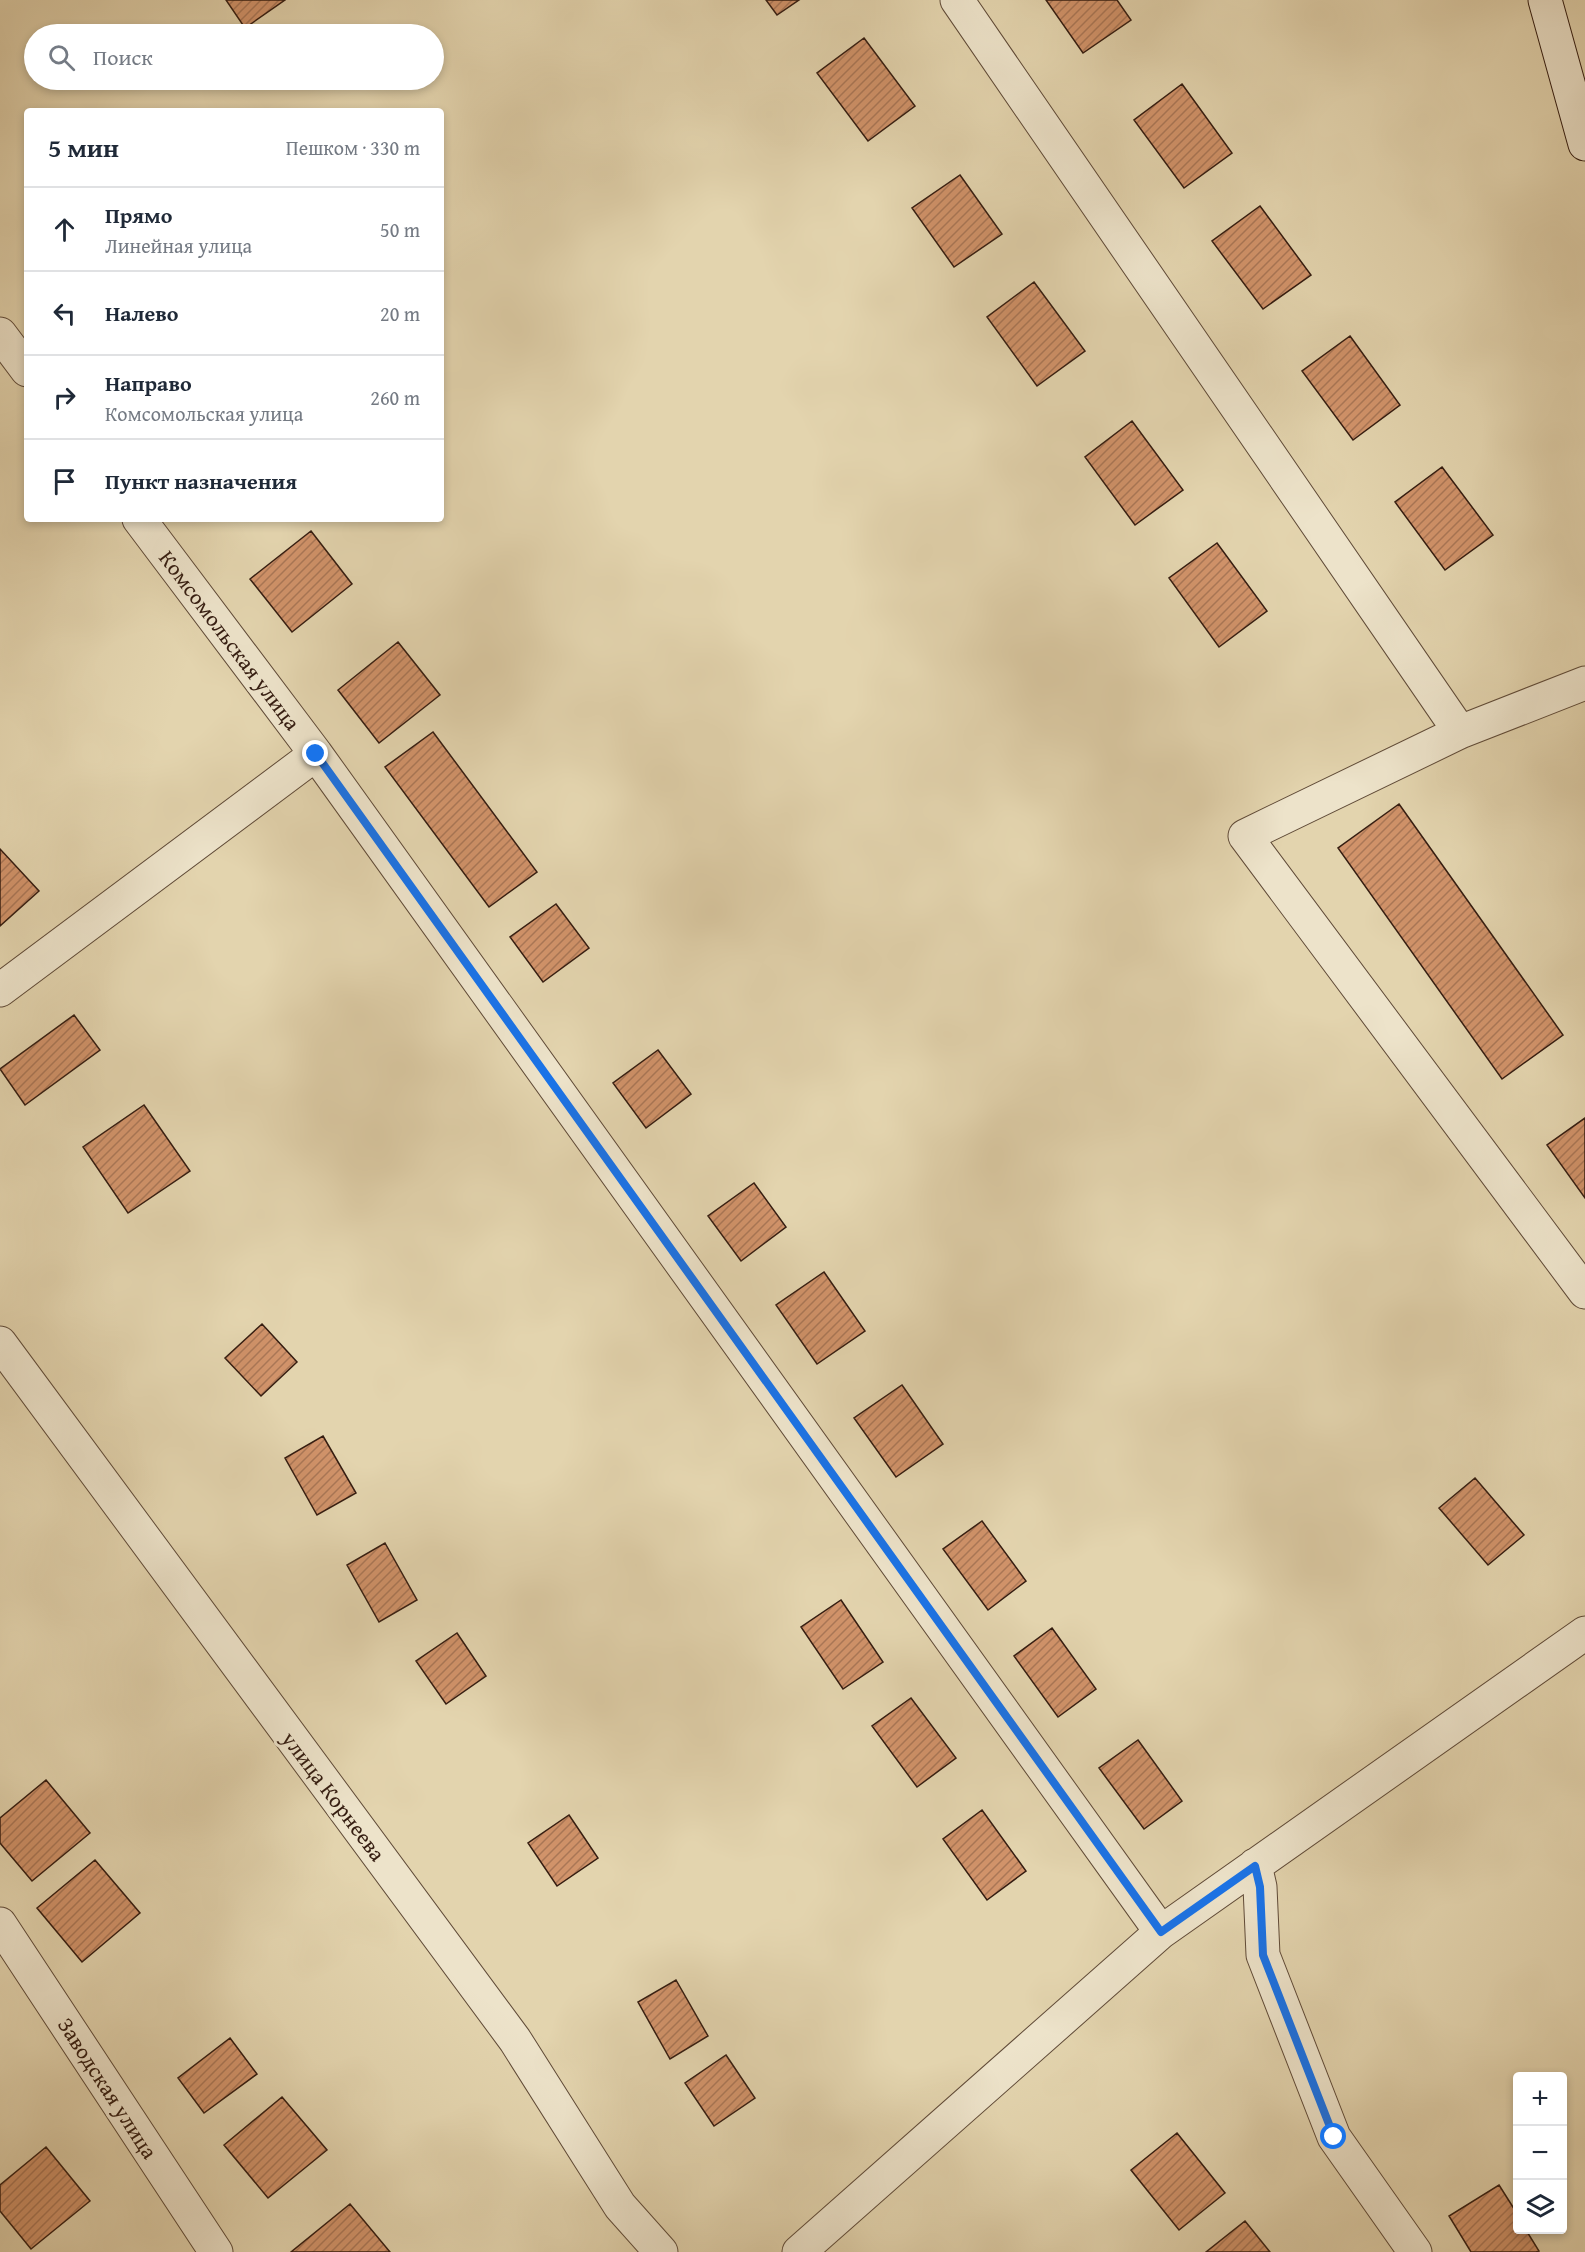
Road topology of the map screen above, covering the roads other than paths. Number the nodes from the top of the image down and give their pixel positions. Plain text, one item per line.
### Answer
1 (957, 0) edge
2 (1545, 0) edge
3 (1585, 144) edge
4 (0, 334) edge
5 (24, 366) edge
6 (141, 522) edge
7 (1585, 683) edge
8 (1460, 732) junction
9 (316, 754) junction
10 (0, 990) edge
11 (1585, 1292) edge
12 (0, 1343) edge
13 (1585, 1633) edge
14 (1255, 1866) junction
15 (0, 1924) edge
16 (1161, 1932) junction
17 (216, 2252) edge
18 (661, 2252) edge
19 (799, 2252) edge
20 (1415, 2252) edge

1 - 8 street
2 - 3 street
4 - 5 street
6 - 9 street, Комсомольская улица
7 - 8 street
8 - 11 street
9 - 10 street
9 - 16 street, Комсомольская улица
12 - 18 street, улица Корнеева
13 - 14 street
14 - 16 street
14 - 20 street
15 - 17 street, Заводская улица
16 - 19 street

